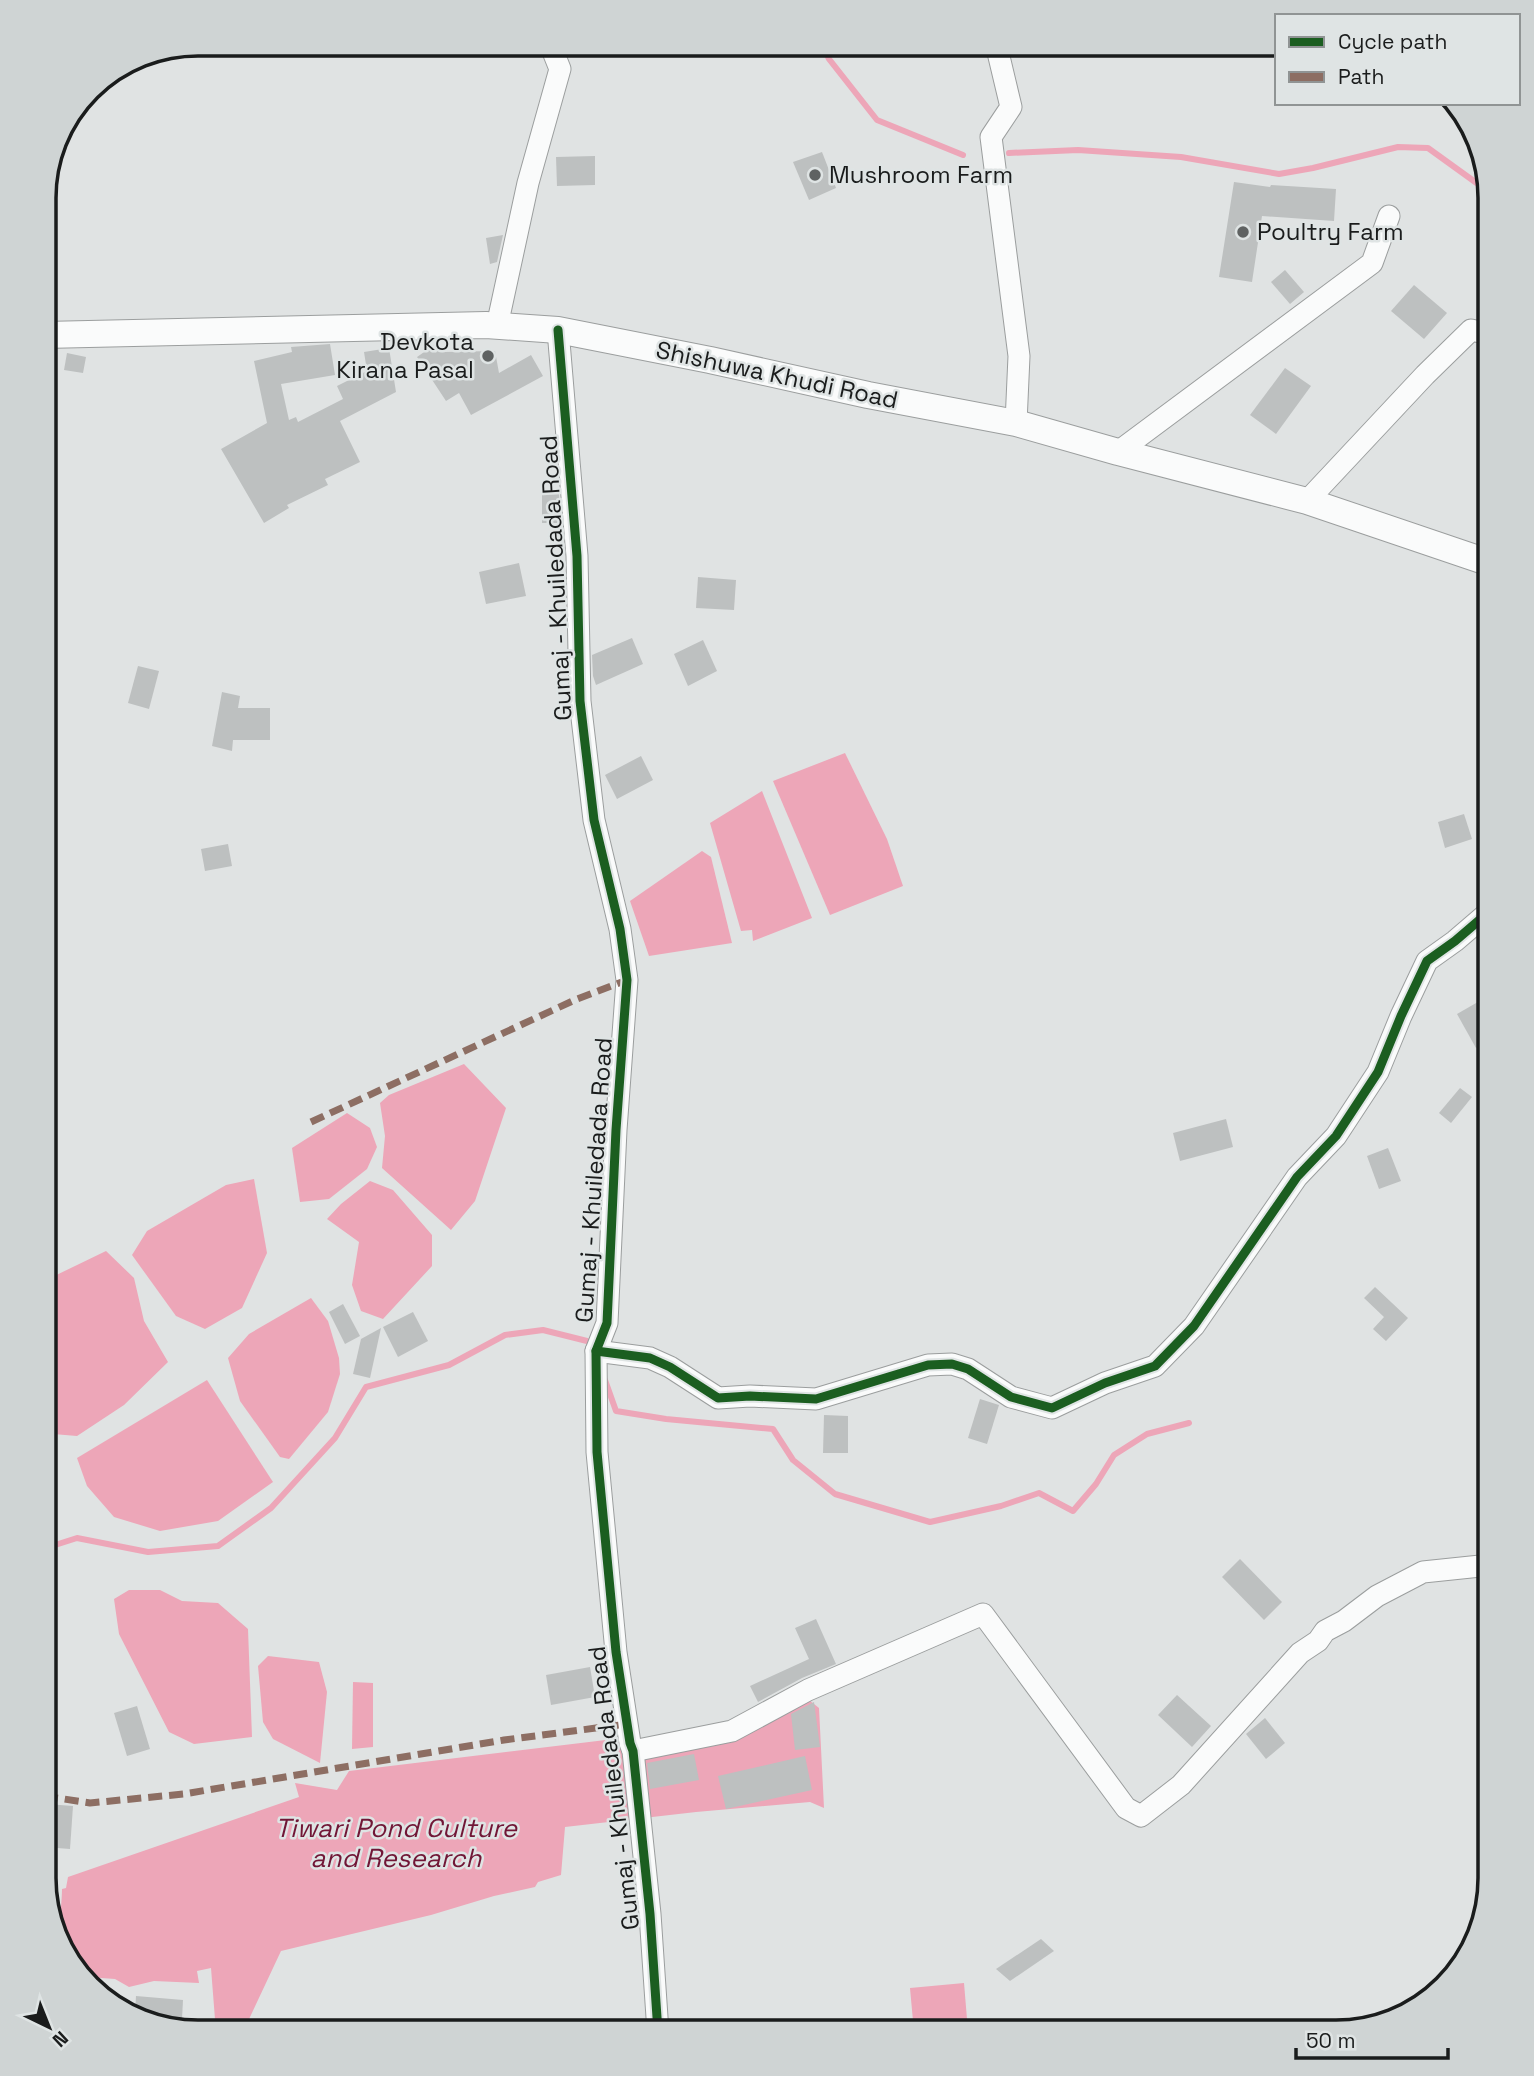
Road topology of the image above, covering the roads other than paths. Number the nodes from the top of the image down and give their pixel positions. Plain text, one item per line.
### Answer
1 (555, 56) edge
2 (999, 56) edge
3 (1389, 216) dead end
4 (497, 326) junction
5 (558, 330) junction
6 (1478, 331) edge
7 (56, 335) edge
8 (1016, 423) junction
9 (1118, 452) junction
10 (1307, 501) junction
11 (1478, 560) edge
12 (1478, 921) edge
13 (596, 1351) junction
14 (1478, 1566) edge
15 (633, 1751) junction
16 (657, 2020) edge

1 - 4 street
2 - 8 street
3 - 9 street
4 - 5 main road, Shishuwa Khudi Road
4 - 7 main road, Shishuwa Khudi Road
5 - 8 main road, Shishuwa Khudi Road
5 - 13 street, Gumaj - Khuiledada Road
6 - 10 street
8 - 9 main road, Shishuwa Khudi Road
9 - 10 main road, Shishuwa Khudi Road
10 - 11 main road, Shishuwa Khudi Road
12 - 13 street
13 - 15 street, Gumaj - Khuiledada Road
14 - 15 street
15 - 16 street, Gumaj - Khuiledada Road

